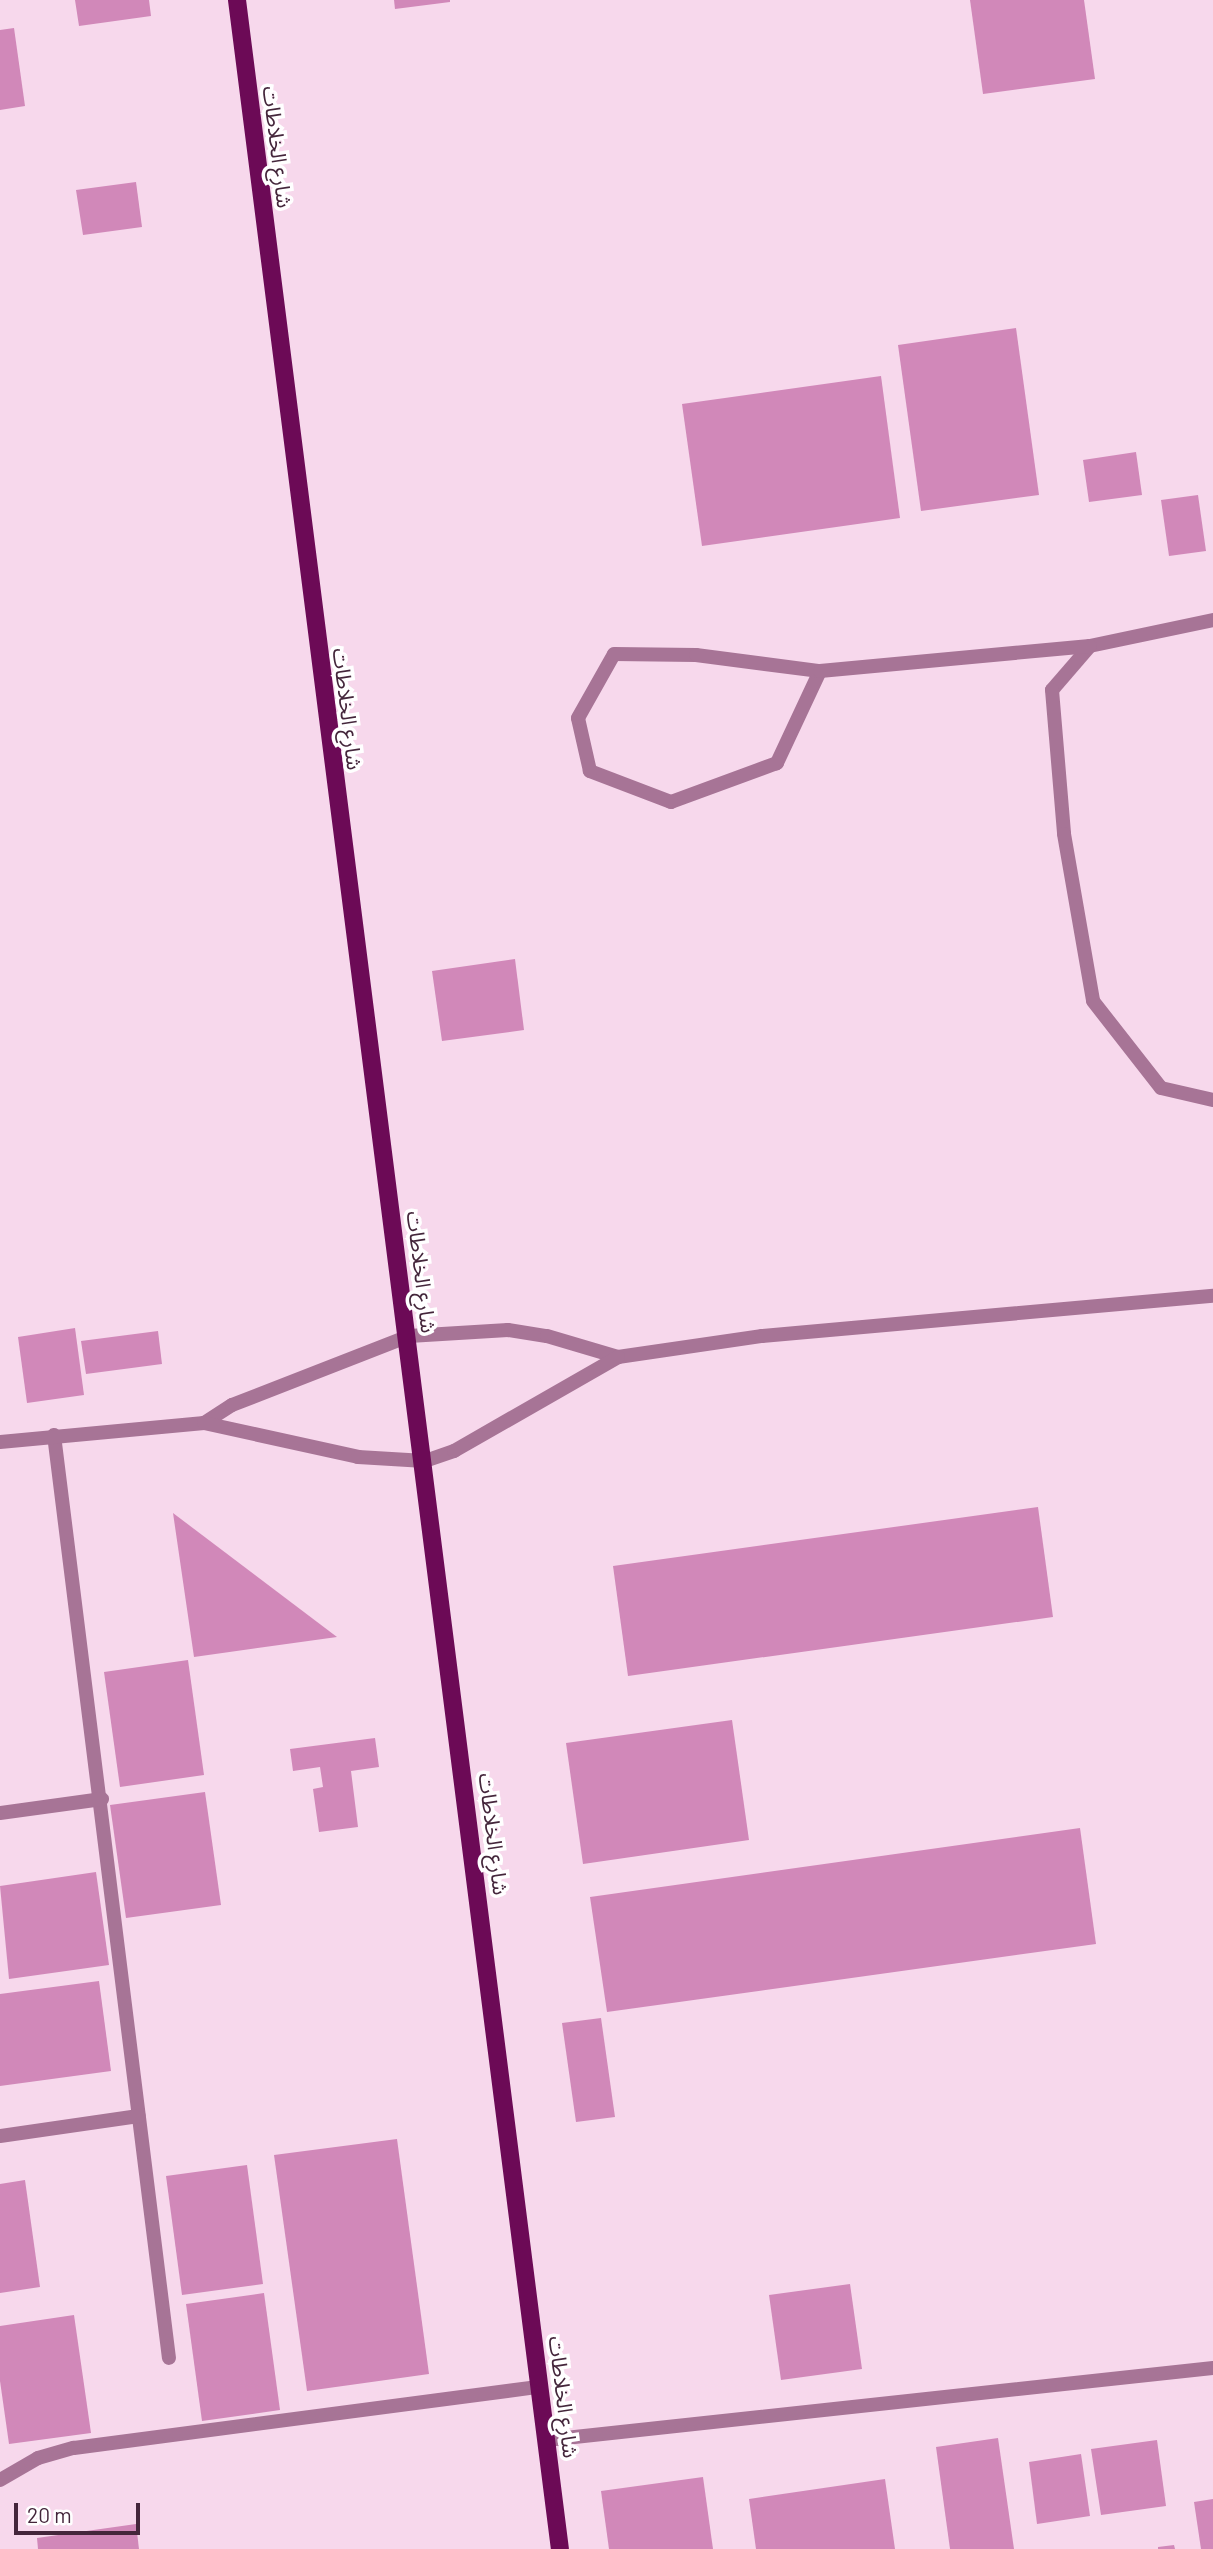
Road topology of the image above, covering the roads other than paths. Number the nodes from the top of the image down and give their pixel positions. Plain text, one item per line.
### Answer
1 (237, 0) edge
2 (1213, 620) edge
3 (1090, 646) junction
4 (820, 671) junction
5 (1213, 1100) edge
6 (1213, 1296) edge
7 (408, 1336) junction
8 (618, 1357) junction
9 (204, 1423) junction
10 (54, 1435) junction
11 (0, 1442) edge
12 (425, 1461) junction
13 (102, 1799) junction
14 (0, 1813) edge
15 (139, 2116) junction
16 (0, 2136) edge
17 (169, 2358) dead end
18 (1213, 2368) edge
19 (540, 2387) junction
20 (547, 2440) junction
21 (0, 2480) edge
22 (560, 2549) edge

1 - 7 main road, شارع الخلاطات
2 - 3 street
3 - 4 street
3 - 5 street
4 - 4 street
6 - 8 street
7 - 8 street
7 - 9 street
7 - 12 main road, شارع الخلاطات
8 - 12 street
9 - 10 street
9 - 12 street
10 - 11 street
10 - 13 street
12 - 19 main road, شارع الخلاطات
13 - 14 street
13 - 15 street
15 - 16 street
15 - 17 street
18 - 20 street
19 - 20 main road, شارع الخلاطات
19 - 21 street
20 - 22 main road, شارع الخلاطات

